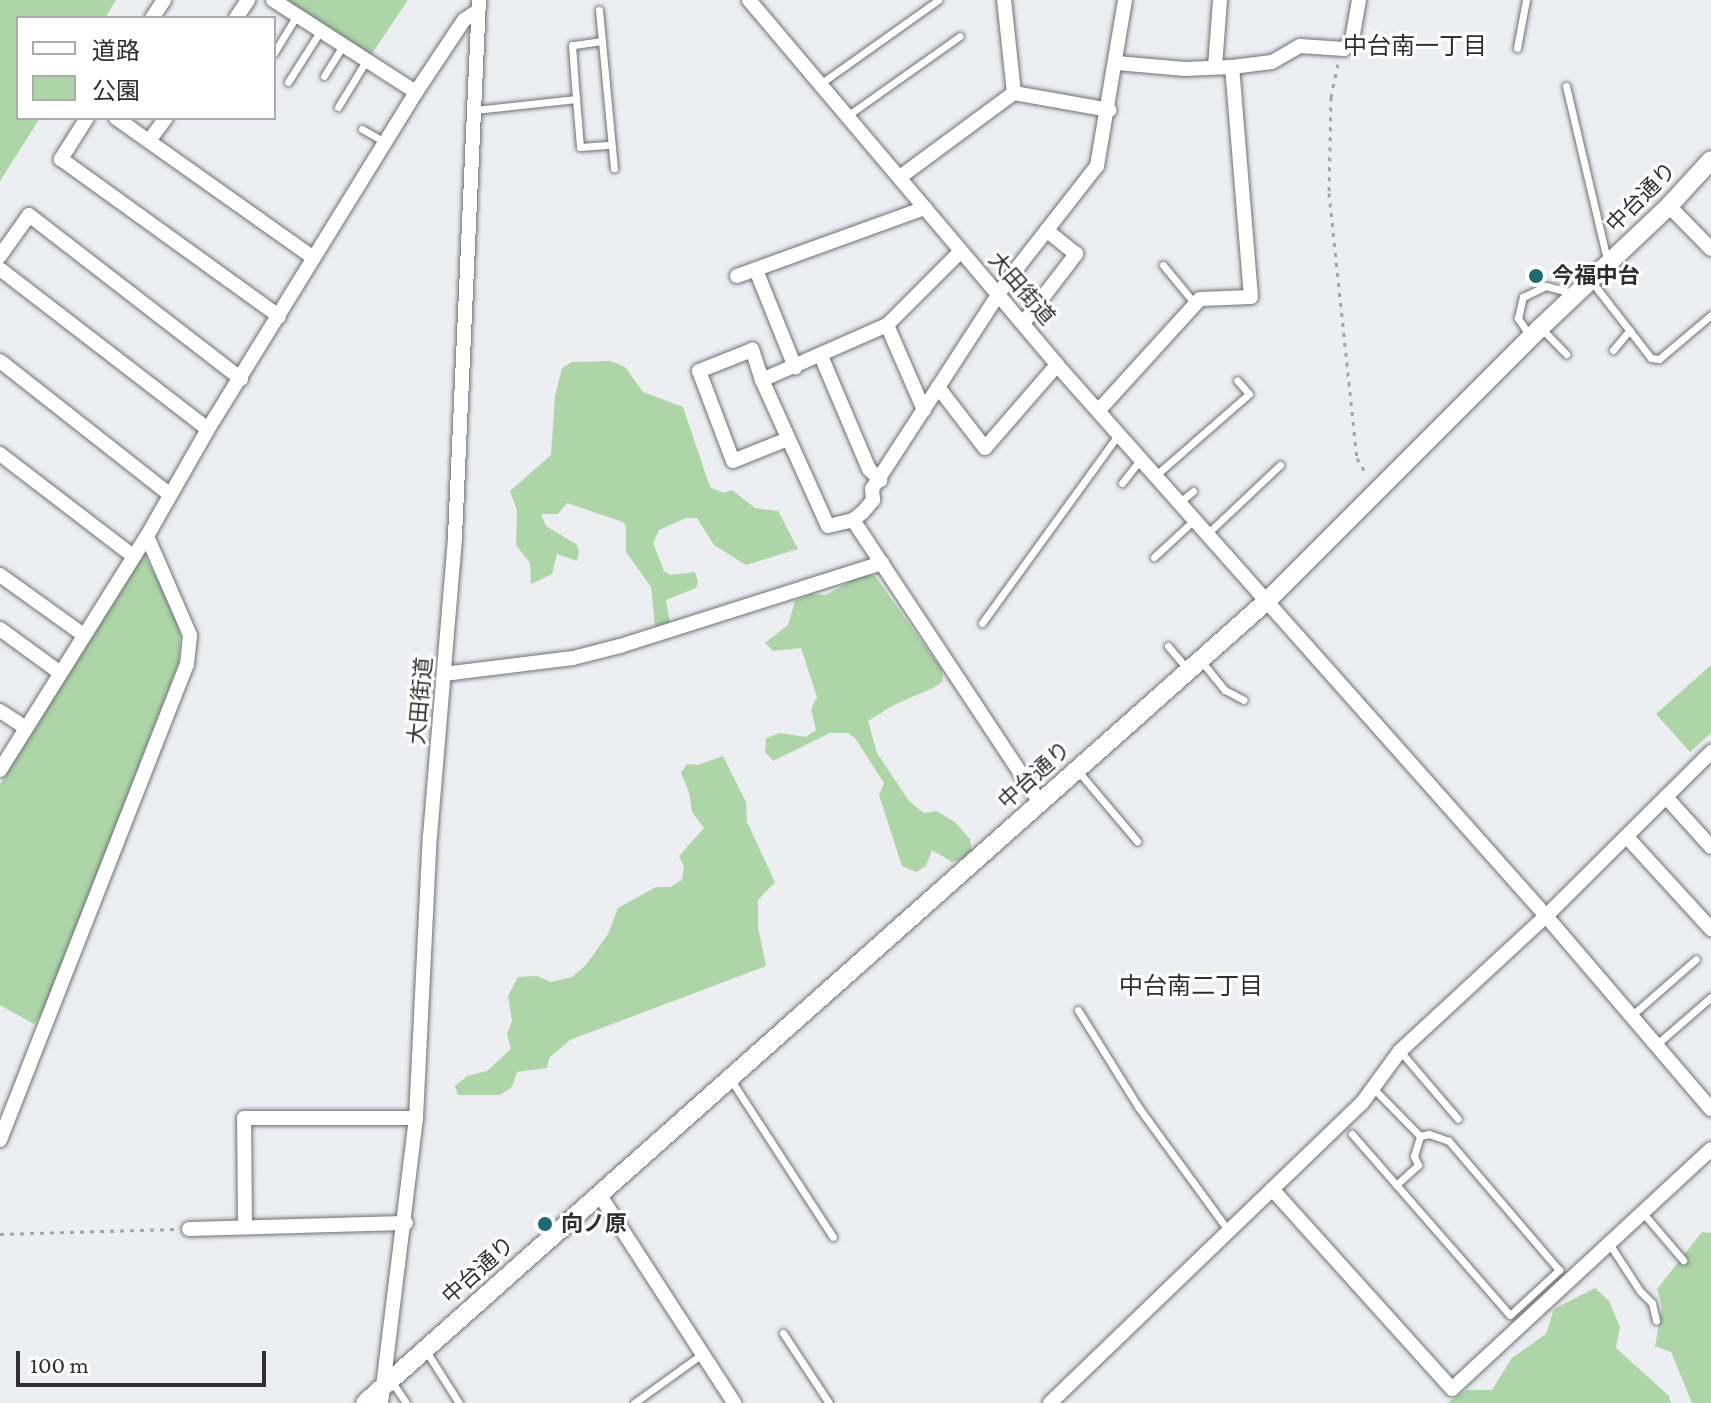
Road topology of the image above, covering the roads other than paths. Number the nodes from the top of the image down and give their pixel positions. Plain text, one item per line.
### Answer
1 (273, 0) edge
2 (749, 0) edge
3 (938, 0) edge
4 (1004, 0) edge
5 (1125, 0) edge
6 (1220, 0) edge
7 (1359, 0) edge
8 (1526, 0) edge
9 (479, 6) edge
10 (599, 10) dead end
11 (297, 15) junction
12 (321, 30) junction
13 (960, 36) dead end
14 (602, 41) junction
15 (343, 45) junction
16 (1517, 48) dead end
17 (276, 50) edge
18 (366, 60) junction
19 (1117, 63) junction
20 (1215, 67) junction
21 (1232, 67) junction
22 (324, 76) dead end
23 (288, 82) dead end
24 (820, 84) junction
25 (1566, 86) dead end
26 (416, 92) junction
27 (1014, 93) junction
28 (576, 99) junction
29 (338, 107) dead end
30 (475, 110) junction
31 (1109, 110) junction
32 (847, 116) junction
33 (86, 120) edge
34 (119, 120) edge
35 (165, 120) edge
36 (362, 129) dead end
37 (149, 141) junction
38 (386, 143) junction
39 (611, 145) junction
40 (1711, 160) edge
41 (614, 168) dead end
42 (900, 177) junction
43 (1669, 206) junction
44 (925, 208) junction
45 (1046, 230) junction
46 (1711, 249) edge
47 (960, 252) junction
48 (0, 256) edge
49 (314, 258) junction
50 (1608, 264) junction
51 (1163, 265) dead end
52 (0, 269) edge
53 (756, 270) junction
54 (737, 276) dead end
55 (1591, 280) junction
56 (999, 294) junction
57 (1575, 294) junction
58 (1195, 304) junction
59 (1711, 315) edge
60 (279, 316) junction
61 (1024, 322) junction
62 (887, 325) junction
63 (1630, 330) junction
64 (1536, 332) junction
65 (1613, 350) dead end
66 (1566, 354) dead end
67 (821, 356) junction
68 (0, 361) edge
69 (1057, 365) junction
70 (795, 367) junction
71 (241, 379) junction
72 (762, 380) junction
73 (1237, 380) dead end
74 (938, 387) junction
75 (924, 410) junction
76 (1099, 410) junction
77 (208, 429) junction
78 (1119, 434) junction
79 (788, 439) junction
80 (0, 454) edge
81 (1141, 458) junction
82 (1280, 465) dead end
83 (1156, 475) junction
84 (880, 480) junction
85 (1122, 483) dead end
86 (1193, 491) dead end
87 (170, 495) junction
88 (1180, 502) junction
89 (1195, 519) junction
90 (853, 520) junction
91 (1208, 533) junction
92 (147, 536) junction
93 (133, 556) junction
94 (1154, 557) dead end
95 (882, 563) junction
96 (0, 575) edge
97 (1268, 600) junction
98 (982, 623) dead end
99 (0, 629) edge
100 (82, 634) junction
101 (1168, 646) dead end
102 (1195, 665) junction
103 (59, 672) junction
104 (444, 674) junction
105 (1244, 700) dead end
106 (0, 711) edge
107 (25, 727) junction
108 (1711, 752) edge
109 (0, 770) edge
110 (1077, 770) junction
111 (1666, 797) junction
112 (1040, 802) junction
113 (1627, 837) junction
114 (1137, 841) dead end
115 (1711, 847) edge
116 (1546, 916) junction
117 (1711, 929) edge
118 (1696, 959) dead end
119 (1711, 997) edge
120 (1078, 1010) dead end
121 (1631, 1016) junction
122 (1656, 1046) junction
123 (1400, 1051) junction
124 (731, 1080) junction
125 (1373, 1088) junction
126 (1711, 1109) edge
127 (416, 1118) junction
128 (1458, 1119) dead end
129 (1352, 1134) dead end
130 (1420, 1136) junction
131 (0, 1140) edge
132 (1711, 1149) edge
133 (1396, 1185) junction
134 (1272, 1189) junction
135 (599, 1194) junction
136 (1643, 1213) junction
137 (406, 1223) junction
138 (245, 1225) junction
139 (189, 1229) road end
140 (1228, 1230) junction
141 (833, 1237) dead end
142 (1610, 1245) junction
143 (1683, 1260) dead end
144 (1656, 1321) dead end
145 (783, 1333) dead end
146 (425, 1350) junction
147 (702, 1354) junction
148 (385, 1390) edge
149 (365, 1403) edge
150 (406, 1403) edge
151 (459, 1403) edge
152 (634, 1403) edge
153 (734, 1403) edge
154 (829, 1403) edge
155 (1050, 1403) edge

1 - 11 street
2 - 24 street, 大田街道
3 - 24 lane
4 - 27 street
5 - 19 street
6 - 20 street
7 - 21 street
8 - 16 lane
9 - 26 street
9 - 30 street, 大田街道
10 - 14 lane
11 - 12 street
11 - 17 lane
12 - 15 street
12 - 23 lane
13 - 32 lane
14 - 28 lane
14 - 39 lane
15 - 18 street
15 - 22 lane
18 - 26 street
18 - 29 lane
19 - 20 street
19 - 31 street
20 - 21 street
21 - 58 street
24 - 32 street, 大田街道
25 - 50 lane
26 - 38 street
27 - 31 street
27 - 42 street
28 - 30 lane
28 - 39 lane
30 - 104 street, 大田街道
31 - 45 street
32 - 42 street, 大田街道
33 - 60 street
34 - 37 street
35 - 37 street
36 - 38 lane
37 - 49 street
38 - 49 street
39 - 41 lane
40 - 43 street, 中台通り
42 - 44 street, 大田街道
43 - 46 street
43 - 50 street, 中台通り
44 - 47 street, 大田街道
44 - 53 street
45 - 56 street
45 - 61 street
47 - 56 street, 大田街道
47 - 62 street
48 - 71 street
49 - 60 street
50 - 55 street, 中台通り
51 - 58 lane
52 - 77 street
53 - 54 street
53 - 70 street
55 - 57 street, 中台通り
55 - 63 lane
56 - 61 street, 大田街道
56 - 74 street
57 - 64 street, 中台通り
57 - 64 lane
58 - 76 street
59 - 63 lane
60 - 71 street
61 - 69 street, 大田街道
62 - 67 street
62 - 75 street
63 - 65 lane
64 - 66 lane
64 - 97 street, 中台通り
67 - 70 street
67 - 84 street
68 - 87 street
69 - 74 street
69 - 76 street, 大田街道
70 - 72 street
71 - 77 street
72 - 79 street
72 - 79 street
73 - 83 lane
74 - 75 street
75 - 84 street
76 - 78 street, 大田街道
77 - 87 street
78 - 81 street, 大田街道
78 - 98 lane
79 - 90 street
80 - 93 street
81 - 83 street, 大田街道
81 - 85 lane
82 - 91 lane
83 - 88 street, 大田街道
84 - 90 street
86 - 88 lane
87 - 92 street
88 - 89 street, 大田街道
89 - 91 street, 大田街道
89 - 94 lane
90 - 95 street
91 - 97 street, 大田街道
92 - 93 street
92 - 131 street
93 - 100 street
95 - 104 street
95 - 112 street
96 - 100 street
97 - 102 street, 中台通り
97 - 116 street, 大田街道
99 - 103 street
100 - 103 street
101 - 102 lane
102 - 105 lane
102 - 110 street, 中台通り
103 - 107 street
104 - 127 street, 大田街道
106 - 107 street
107 - 109 street
108 - 111 street
110 - 112 street, 中台通り
110 - 114 lane
111 - 113 street
111 - 115 street
112 - 124 street, 中台通り
113 - 116 street
113 - 117 street
116 - 121 street, 大田街道
116 - 123 street
118 - 121 lane
119 - 122 lane
120 - 140 lane
121 - 122 street, 大田街道
122 - 126 street, 大田街道
123 - 125 street
123 - 128 lane
124 - 135 street, 中台通り
124 - 141 lane
125 - 130 lane
125 - 134 street
127 - 137 street, 大田街道
127 - 138 street
129 - 133 lane
130 - 133 lane
130 - 133 lane
132 - 136 street
134 - 140 street
134 - 142 street
135 - 146 street, 中台通り
135 - 147 street
136 - 142 street
136 - 143 lane
137 - 138 street
137 - 148 street, 大田街道
138 - 139 street
140 - 155 street
142 - 144 lane
145 - 154 lane
146 - 148 street, 中台通り
146 - 151 lane
147 - 152 lane
147 - 153 street
148 - 149 street, 中台通り
148 - 150 lane

